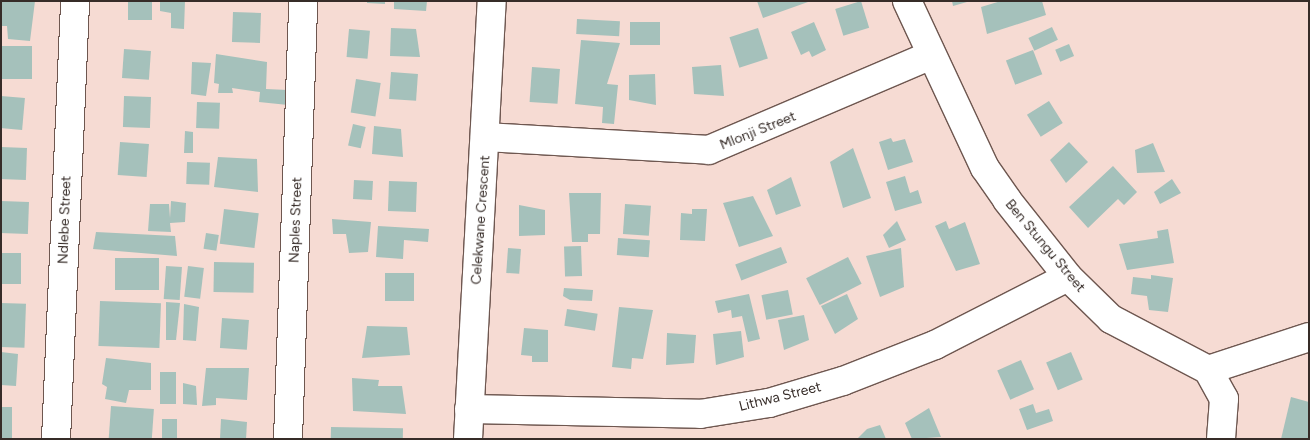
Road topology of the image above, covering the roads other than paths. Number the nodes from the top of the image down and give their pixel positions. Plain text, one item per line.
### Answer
1 (75, 1) edge
2 (304, 1) edge
3 (492, 1) edge
4 (907, 1) edge
5 (929, 56) junction
6 (486, 137) junction
7 (1068, 277) junction
8 (1309, 337) edge
9 (1208, 370) junction
10 (469, 408) junction
11 (56, 439) edge
12 (288, 439) edge
13 (468, 439) edge
14 (1221, 439) edge

1 - 11 street, Ndlebe Street
2 - 12 street, Naples Street
3 - 6 street, Celekwane Crescent
4 - 5 street, Ben Stungu Street
5 - 6 street, Mlonji Street
5 - 7 street, Ben Stungu Street
6 - 10 street, Celekwane Crescent
7 - 9 street, Ben Stungu Street
7 - 10 street, Lithwa Street
8 - 9 street
9 - 14 street
10 - 13 street, Celekwane Crescent

